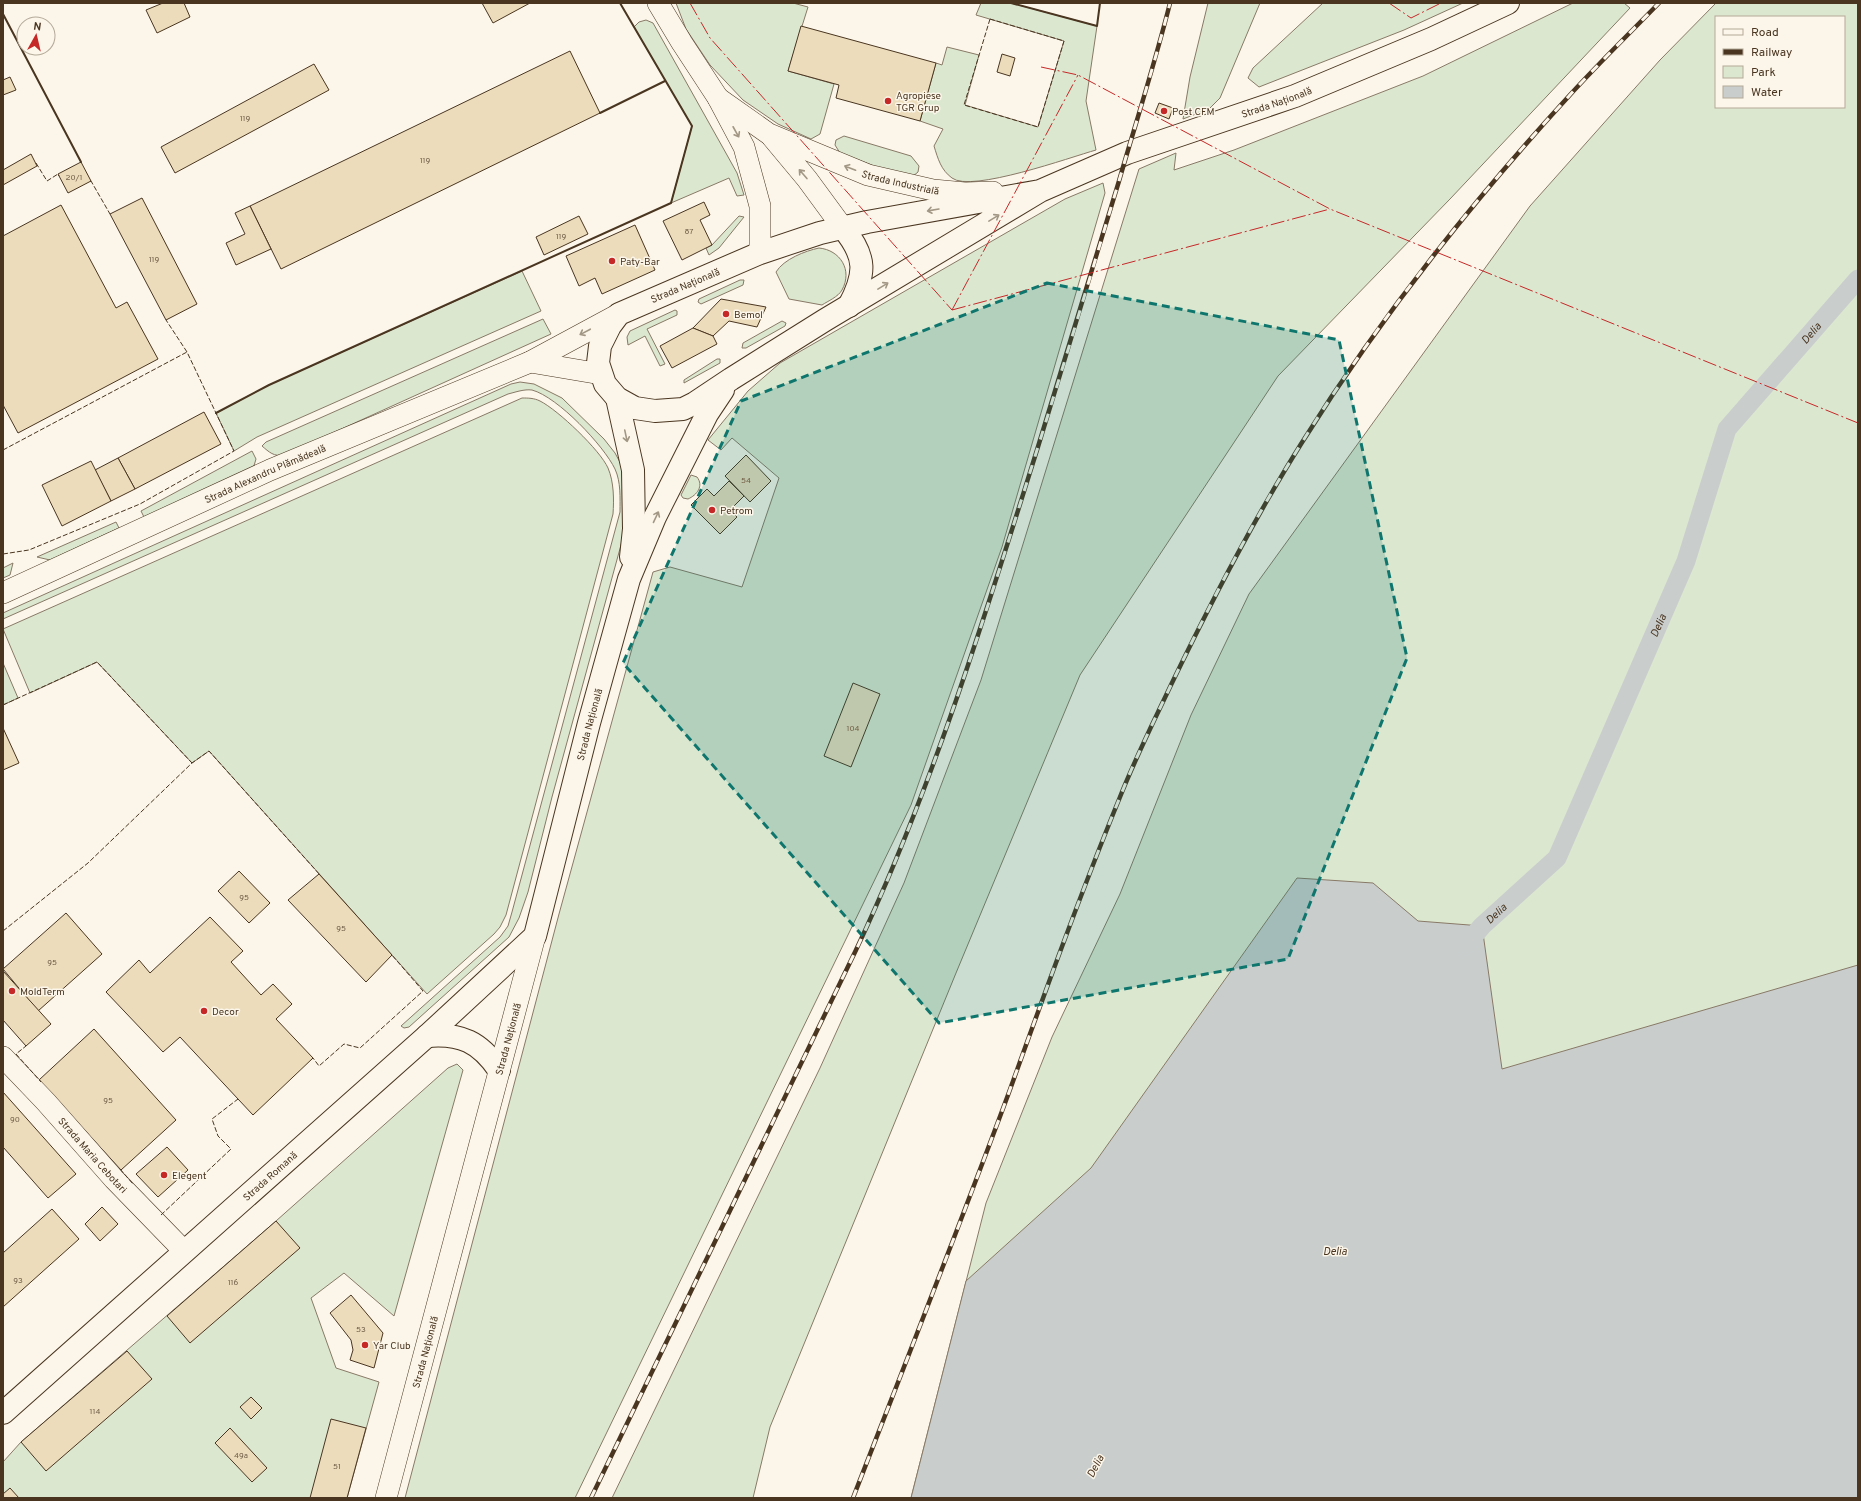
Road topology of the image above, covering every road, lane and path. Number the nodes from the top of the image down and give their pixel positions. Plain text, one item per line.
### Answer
1 (658, 3) edge
2 (1508, 3) edge
3 (718, 98) junction
4 (769, 134) junction
5 (1040, 190) junction
6 (843, 228) junction
7 (760, 254) junction
8 (849, 306) junction
9 (619, 314) junction
10 (530, 362) junction
11 (600, 374) junction
12 (731, 379) junction
13 (617, 398) junction
14 (629, 578) junction
15 (3, 593) edge
16 (535, 936) junction
17 (427, 1036) junction
18 (3, 1057) edge
19 (499, 1070) junction
20 (184, 1251) junction
21 (3, 1413) edge
22 (386, 1498) edge

1 - 3 street, Strada Industrială
2 - 5 main road, Strada Națională
3 - 4 street, Strada Industrială
3 -> 7 street, Strada Industrială
5 -> 4 street, Strada Industrială
6 -> 4 street, Strada Industrială
5 -> 6 main road, Strada Națională
8 -> 5 main road, Strada Națională
6 - 7 main road, Strada Națională
6 - 8 main road
7 - 9 main road, Strada Națională
8 - 12 main road, Strada Națională
9 -> 10 street, Strada Alexandru Plămădeală
9 - 11 main road, Strada Națională
10 - 11 street
10 - 15 street, Strada Alexandru Plămădeală
11 - 13 main road, Strada Națională
12 - 13 main road, Strada Națională
14 -> 12 main road, Strada Națională
13 -> 14 main road, Strada Națională
14 - 16 main road, Strada Națională
16 - 17 main road, Strada Romană
16 - 19 street, Strada Națională
17 - 19 main road
17 - 20 main road, Strada Romană
18 - 20 street, Strada Maria Cebotari
19 - 22 street, Strada Națională
20 - 21 main road, Strada Romană

